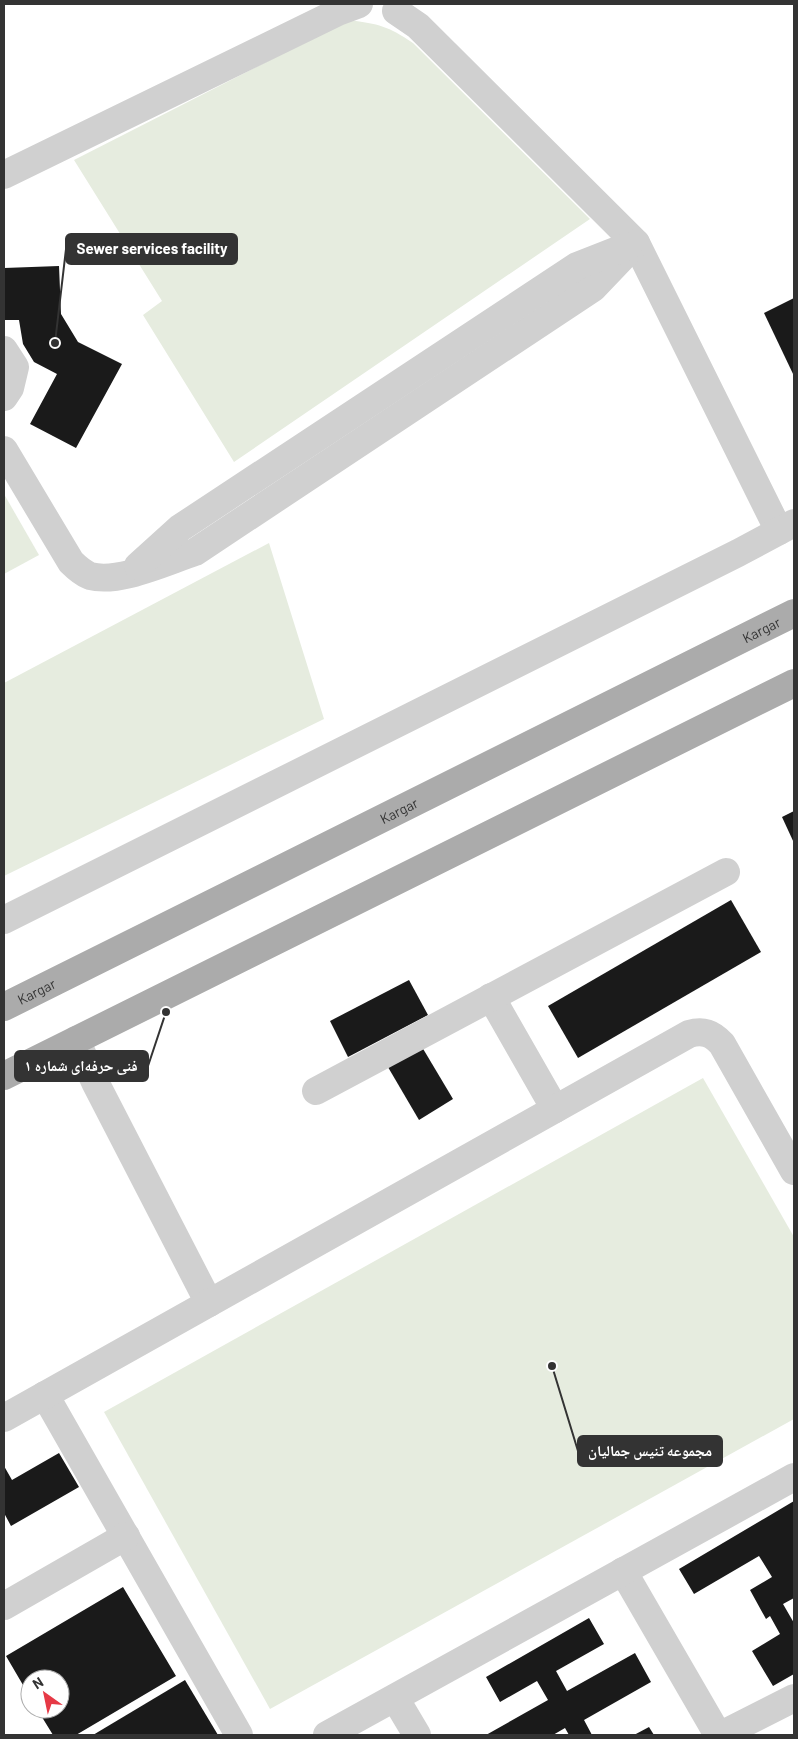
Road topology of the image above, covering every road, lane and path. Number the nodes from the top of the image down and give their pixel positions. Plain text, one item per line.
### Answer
1 (360, 4) edge
2 (400, 7) edge
3 (4, 175) edge
4 (636, 243) junction
5 (4, 350) edge
6 (4, 397) edge
7 (4, 450) edge
8 (787, 527) edge
9 (794, 612) edge
10 (794, 683) edge
11 (726, 872) dead end
12 (4, 920) edge
13 (491, 998) junction
14 (4, 1007) edge
15 (76, 1040) junction
16 (4, 1076) edge
17 (316, 1091) dead end
18 (555, 1110) junction
19 (794, 1171) edge
20 (210, 1304) junction
21 (45, 1395) junction
22 (4, 1418) edge
23 (794, 1477) edge
24 (126, 1536) junction
25 (623, 1572) junction
26 (4, 1606) edge
27 (395, 1698) junction
28 (794, 1698) edge
29 (239, 1735) edge
30 (327, 1735) edge
31 (417, 1735) edge
32 (719, 1735) edge

1 - 2 lane
1 - 3 lane
2 - 4 lane
4 - 7 lane
4 - 8 lane
5 - 6 lane
8 - 12 lane
9 - 14 main road, Kargar
10 - 15 main road
11 - 13 lane
13 - 17 lane
13 - 18 lane
15 - 16 main road
15 - 20 lane
18 - 19 lane
18 - 20 lane
20 - 21 lane
21 - 22 lane
21 - 24 lane
23 - 25 lane
24 - 26 lane
24 - 29 lane
25 - 27 lane
25 - 32 lane
27 - 30 lane
27 - 31 lane
28 - 32 lane

